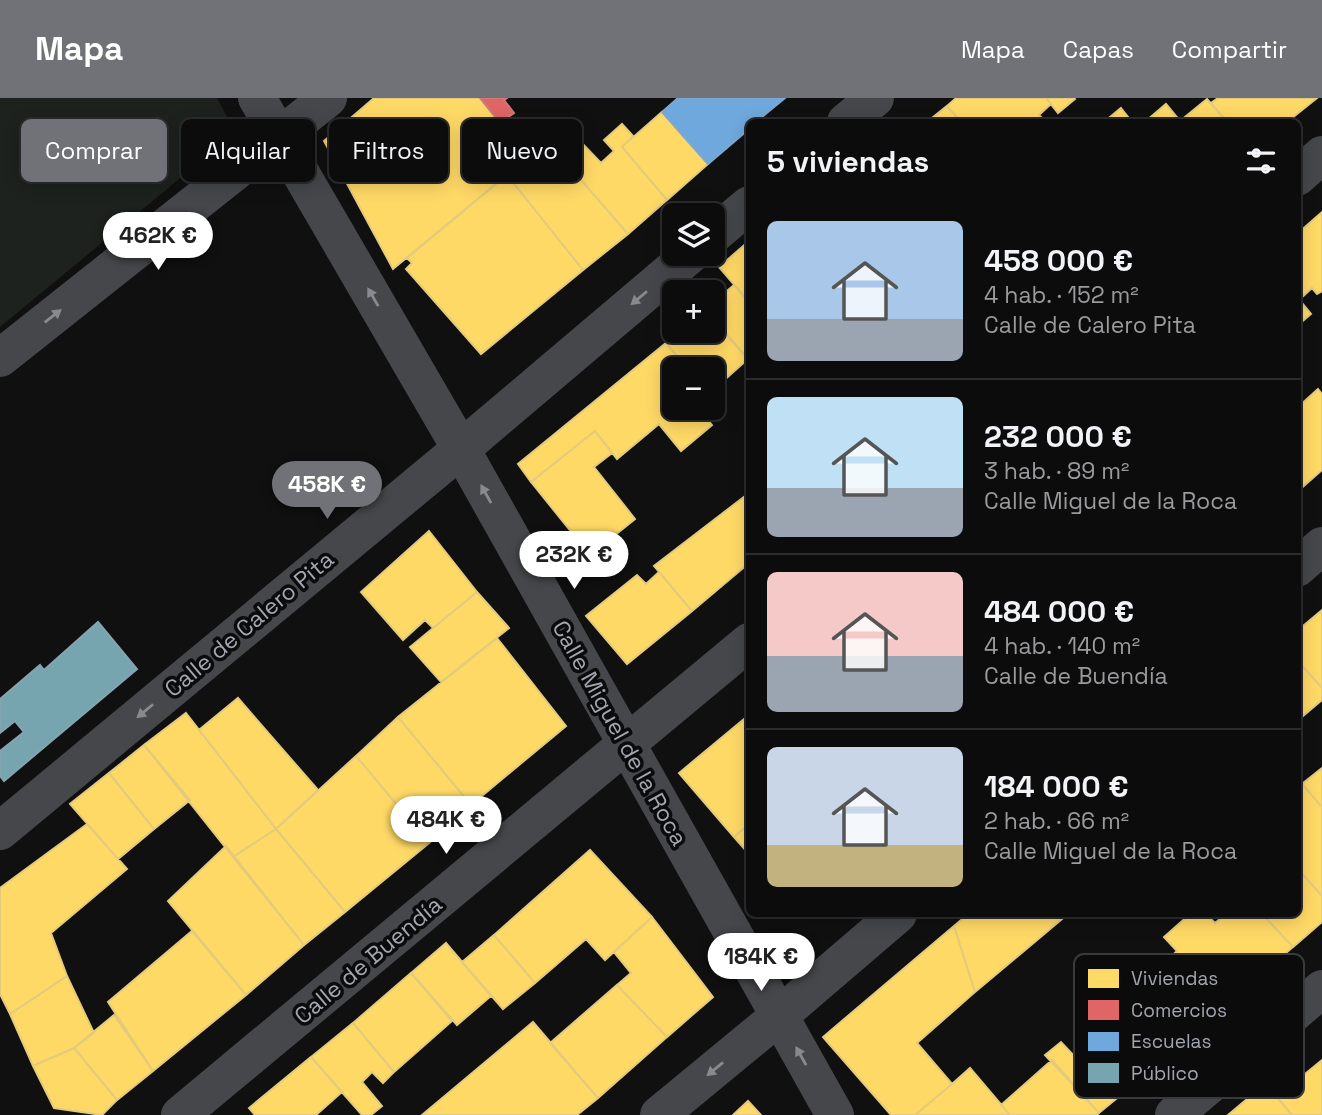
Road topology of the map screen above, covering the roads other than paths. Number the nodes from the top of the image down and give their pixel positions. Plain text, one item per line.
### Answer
1 (257, 98) edge
2 (328, 98) edge
3 (875, 98) edge
4 (269, 119) edge
5 (302, 119) edge
6 (850, 119) edge
7 (1322, 155) edge
8 (1301, 173) edge
9 (223, 182) edge
10 (305, 182) edge
11 (746, 208) edge
12 (725, 225) edge
13 (677, 266) edge
14 (0, 358) edge
15 (461, 449) junction
16 (1322, 547) edge
17 (1301, 565) edge
18 (746, 645) edge
19 (627, 745) junction
20 (0, 831) edge
21 (894, 917) edge
22 (1322, 989) edge
23 (1304, 1004) edge
24 (779, 1016) junction
25 (1194, 1098) edge
26 (180, 1115) edge
27 (659, 1115) edge
28 (835, 1115) edge
29 (1174, 1115) edge

1 - 4 street, Calle Miguel de la Roca
2 - 5 street
3 - 6 street
7 - 8 street
14 -> 9 street
15 -> 10 street, Calle Miguel de la Roca
11 - 12 street
13 -> 15 street, Calle de Calero Pita
19 -> 15 street, Calle Miguel de la Roca
15 -> 20 street, Calle de Calero Pita
16 - 17 street
18 - 19 street, Calle de Buendía
19 - 24 street, Calle Miguel de la Roca
19 - 26 street, Calle de Buendía
21 - 24 street
22 - 23 street
24 -> 27 street
28 -> 24 street, Calle Miguel de la Roca
25 - 29 street

